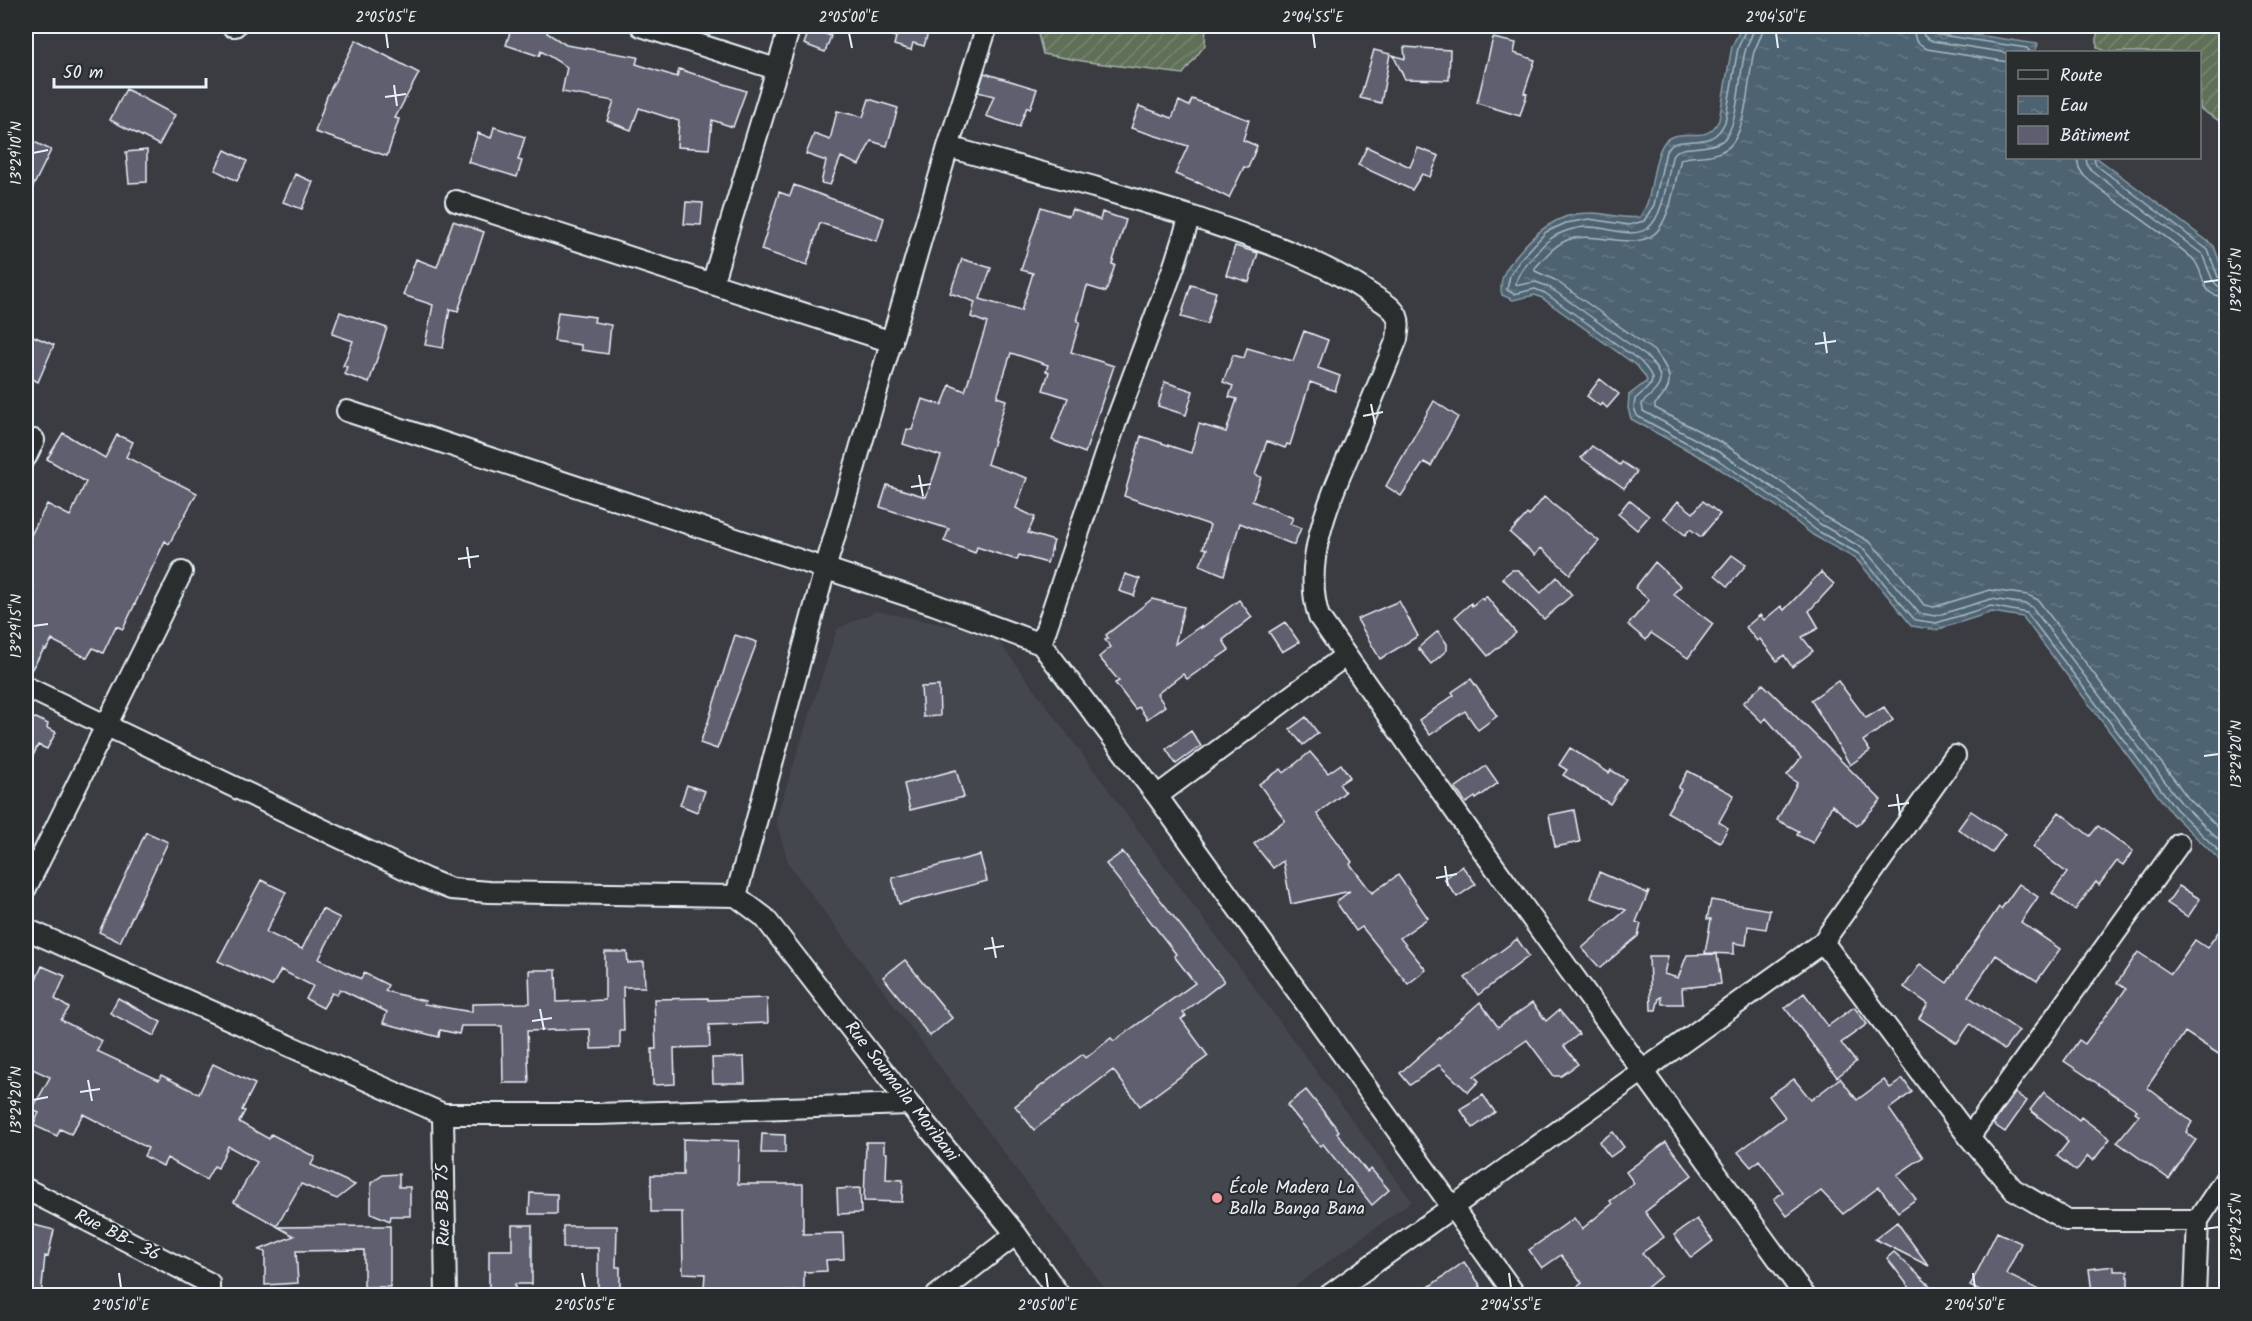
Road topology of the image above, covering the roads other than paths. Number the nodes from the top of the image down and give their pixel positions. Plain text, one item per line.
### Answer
1 (641, 26) edge
2 (790, 26) edge
3 (987, 26) edge
4 (776, 69) junction
5 (948, 147) junction
6 (456, 201) dead end
7 (1190, 216) junction
8 (712, 284) junction
9 (892, 342) junction
10 (347, 411) dead end
11 (825, 569) junction
12 (182, 572) dead end
13 (1041, 644) junction
14 (1345, 656) junction
15 (26, 687) edge
16 (106, 726) junction
17 (1955, 756) dead end
18 (1157, 796) junction
19 (2179, 844) dead end
20 (26, 888) edge
21 (736, 896) junction
22 (26, 928) edge
23 (1823, 942) junction
24 (1641, 1071) junction
25 (909, 1104) junction
26 (443, 1114) junction
27 (1969, 1137) junction
28 (2226, 1178) edge
29 (26, 1189) edge
30 (1451, 1208) junction
31 (2198, 1220) junction
32 (1016, 1234) junction
33 (209, 1289) edge
34 (446, 1296) edge
35 (936, 1296) edge
36 (1060, 1296) edge
37 (1328, 1296) edge
38 (1516, 1296) edge
39 (1805, 1296) edge
40 (2195, 1296) edge

1 - 4 street
2 - 4 street
3 - 5 street
4 - 8 street
5 - 7 street
5 - 9 street
6 - 8 street
7 - 13 street
7 - 14 street
8 - 9 street
9 - 11 street
10 - 11 street
11 - 13 street
11 - 21 street
12 - 16 street
13 - 18 street
14 - 18 street
14 - 24 street
15 - 16 street
16 - 20 street
16 - 21 street
17 - 23 street
18 - 30 street
19 - 27 street
21 - 25 street, Rue Soumaila Moribani
22 - 26 street
23 - 24 street
23 - 27 street
24 - 30 street
24 - 39 street
25 - 26 street
25 - 32 street, Rue Soumaila Moribani
26 - 34 street, Rue BB 75
27 - 31 street
28 - 31 street
29 - 33 street, Rue BB- 36
30 - 37 street
30 - 38 street
31 - 40 street
32 - 35 street
32 - 36 street, Rue Soumaila Moribani

